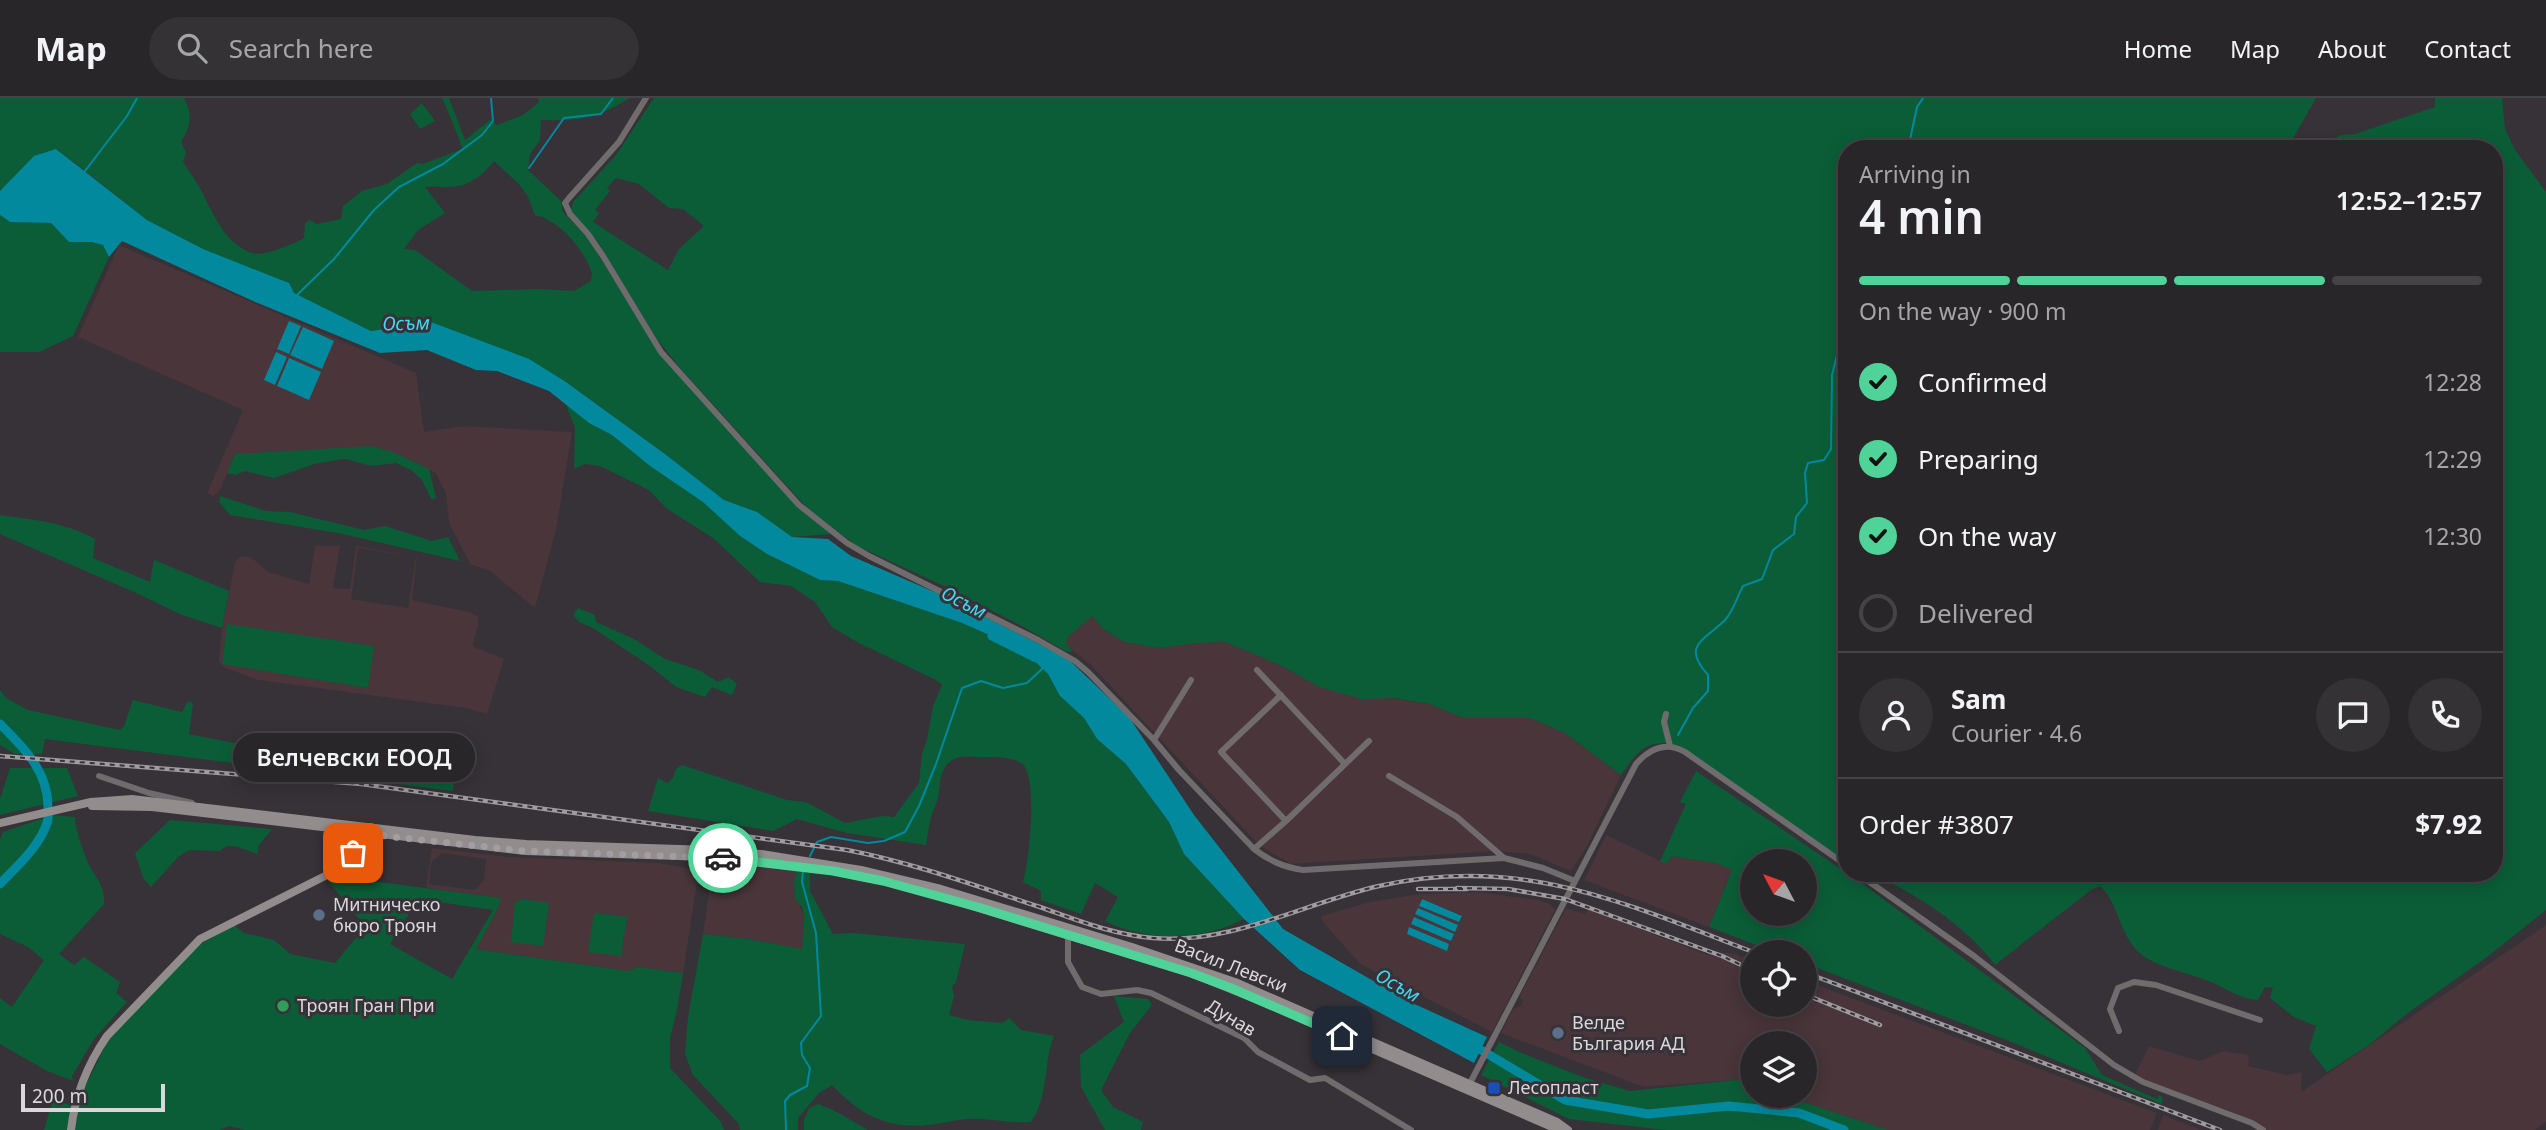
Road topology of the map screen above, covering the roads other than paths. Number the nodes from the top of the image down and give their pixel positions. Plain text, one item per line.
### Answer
1 (646, 98) edge
2 (1257, 670) dead end
3 (1191, 680) dead end
4 (1281, 695) junction
5 (1666, 714) dead end
6 (1154, 740) junction
7 (1369, 741) dead end
8 (1670, 746) junction
9 (1345, 764) junction
10 (99, 776) dead end
11 (1389, 776) dead end
12 (69, 806) junction
13 (208, 807) junction
14 (1286, 821) junction
15 (0, 822) edge
16 (367, 830) junction
17 (342, 831) junction
18 (376, 835) junction
19 (1254, 849) junction
20 (353, 853) junction
21 (1504, 858) junction
22 (1838, 859) edge
23 (1575, 881) junction
24 (1870, 882) edge
25 (1068, 931) junction
26 (2260, 1020) dead end
27 (2119, 1031) dead end
28 (1468, 1088) junction
29 (71, 1130) edge
30 (1411, 1130) edge
31 (1559, 1130) edge
32 (1569, 1130) edge
33 (2263, 1130) edge

1 - 6 street
2 - 4 street
3 - 6 street
4 - 9 street
4 - 14 street
5 - 8 street
6 - 19 street
7 - 9 street
8 - 22 street
8 - 23 street
9 - 14 street
10 - 13 street
11 - 21 street
12 - 13 main road
12 - 15 main road
12 - 17 main road
13 - 16 main road
14 - 19 street
16 - 17 main road
16 - 18 main road
16 - 20 main road
16 - 25 main road
17 - 20 main road
18 - 20 main road
18 - 25 main road
19 - 21 street
20 - 29 main road
21 - 23 street
23 - 28 street
24 - 33 street
25 - 28 main road, Васил Левски
25 - 30 street, Дунав
26 - 27 street
28 - 31 main road, Васил Левски
28 - 32 main road, Васил Левски

